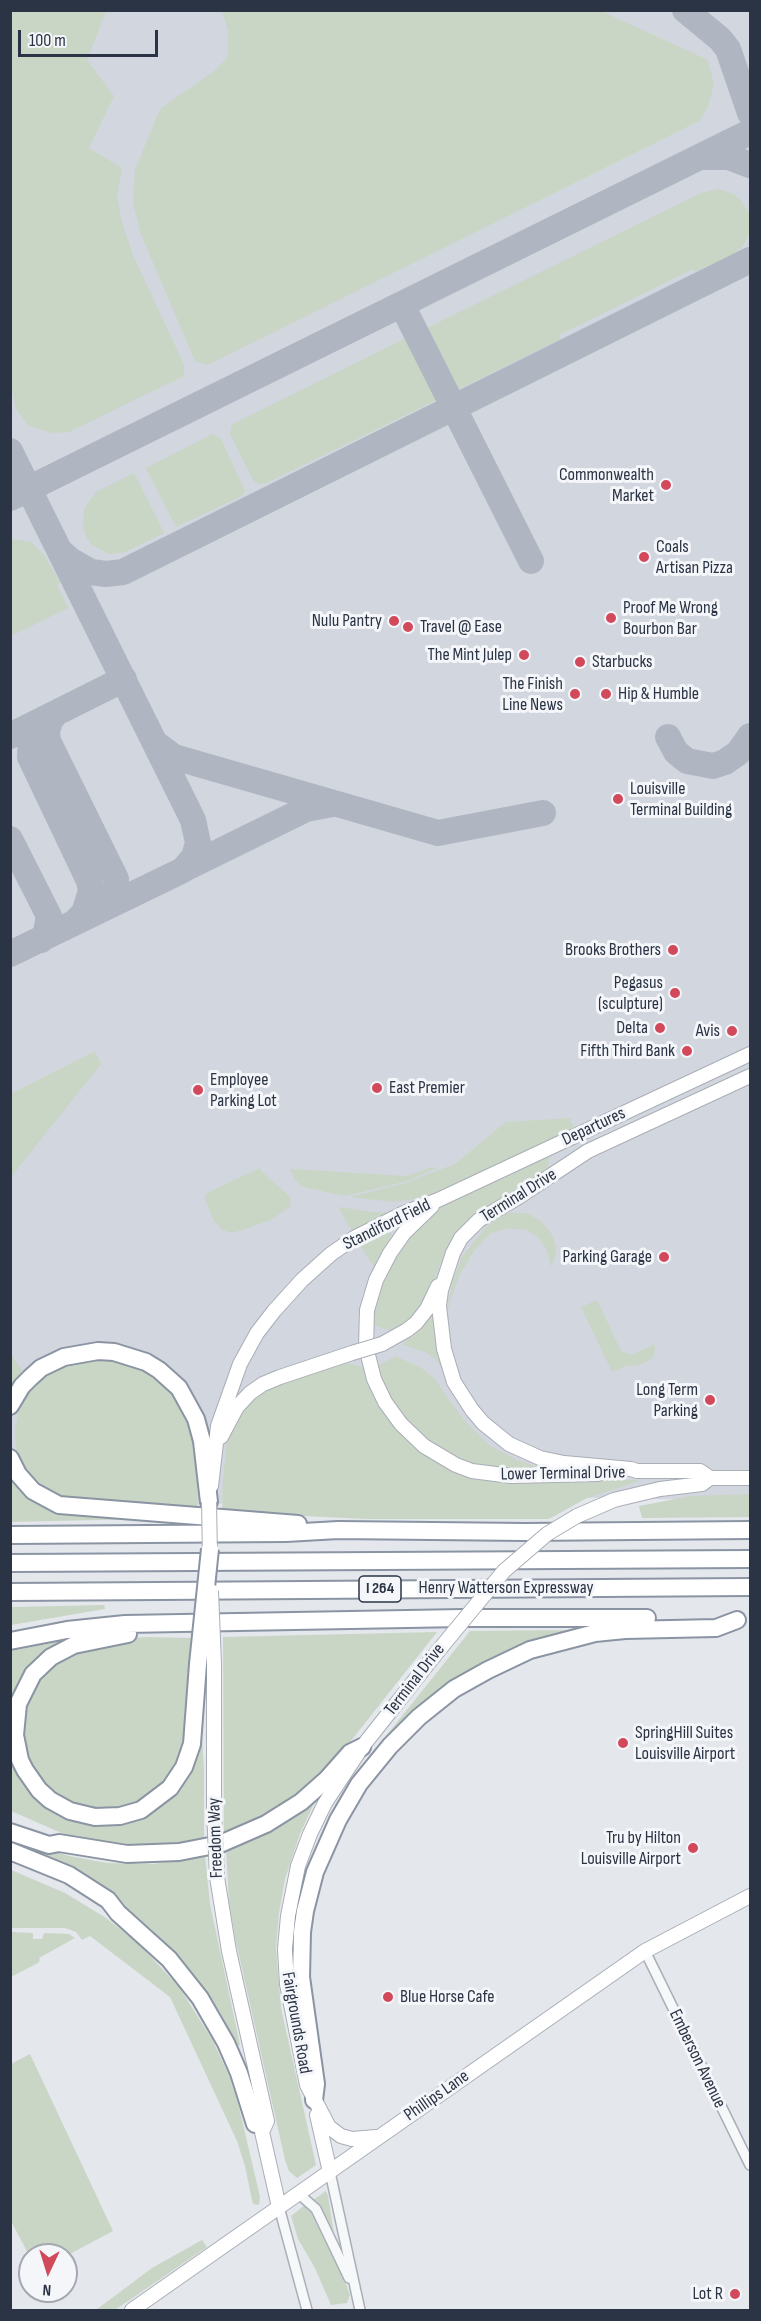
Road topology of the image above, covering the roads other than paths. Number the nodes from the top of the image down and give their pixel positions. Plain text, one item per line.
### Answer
1 (750, 1054) edge
2 (750, 1076) edge
3 (438, 1200) junction
4 (445, 1271) junction
5 (10, 1406) edge
6 (10, 1458) edge
7 (214, 1461) junction
8 (637, 1472) junction
9 (710, 1478) junction
10 (750, 1478) edge
11 (209, 1502) junction
12 (338, 1530) junction
13 (750, 1530) edge
14 (10, 1535) edge
15 (210, 1549) joint
16 (750, 1559) edge
17 (10, 1563) edge
18 (750, 1587) edge
19 (10, 1592) edge
20 (743, 1620) edge
21 (168, 1623) junction
22 (205, 1623) junction
23 (10, 1630) edge
24 (10, 1641) edge
25 (206, 1664) junction
26 (362, 1747) junction
27 (10, 1819) edge
28 (10, 1832) edge
29 (59, 1843) junction
30 (10, 1851) edge
31 (10, 1861) edge
32 (750, 1896) edge
33 (118, 1913) junction
34 (645, 1952) junction
35 (314, 2100) junction
36 (258, 2128) junction
37 (378, 2137) junction
38 (750, 2165) edge
39 (330, 2172) junction
40 (298, 2194) junction
41 (279, 2207) junction
42 (355, 2291) junction
43 (132, 2310) edge
44 (307, 2310) edge
45 (360, 2310) edge

1 - 3 main road, Departures
2 - 4 main road, Terminal Drive
3 - 7 main road, Standiford Field
3 - 8 main road, Lower Terminal Drive
4 - 7 main road, bridge
4 - 8 main road, Terminal Drive
5 - 11 highway
6 - 12 highway
7 - 11 main road
8 - 9 main road, Terminal Drive
9 - 10 main road, Terminal Drive
9 - 26 main road, Terminal Drive, bridge
11 - 15 main road, bridge
12 - 13 highway
12 - 14 highway
15 - 25 highway, bridge
16 - 17 highway, Henry Watterson Expressway / I 264
18 - 19 highway, Henry Watterson Expressway / I 264
20 - 22 highway
20 - 35 highway
21 - 22 highway
21 - 23 highway
21 - 24 highway
22 - 25 highway
25 - 36 main road, Freedom Way, bridge
26 - 29 highway
26 - 35 main road, Fairgrounds Road
27 - 29 highway
28 - 29 highway
30 - 33 highway
31 - 33 highway
32 - 34 main road, Phillips Lane
33 - 36 highway
34 - 37 main road, Phillips Lane
34 - 38 street, Emberson Avenue
35 - 37 main road
35 - 39 main road
36 - 41 main road, Freedom Way
37 - 39 main road, Phillips Lane
39 - 40 main road, Phillips Lane
39 - 42 street
40 - 41 main road, Phillips Lane
40 - 42 street
41 - 43 main road, Phillips Lane
41 - 44 street
42 - 45 street

